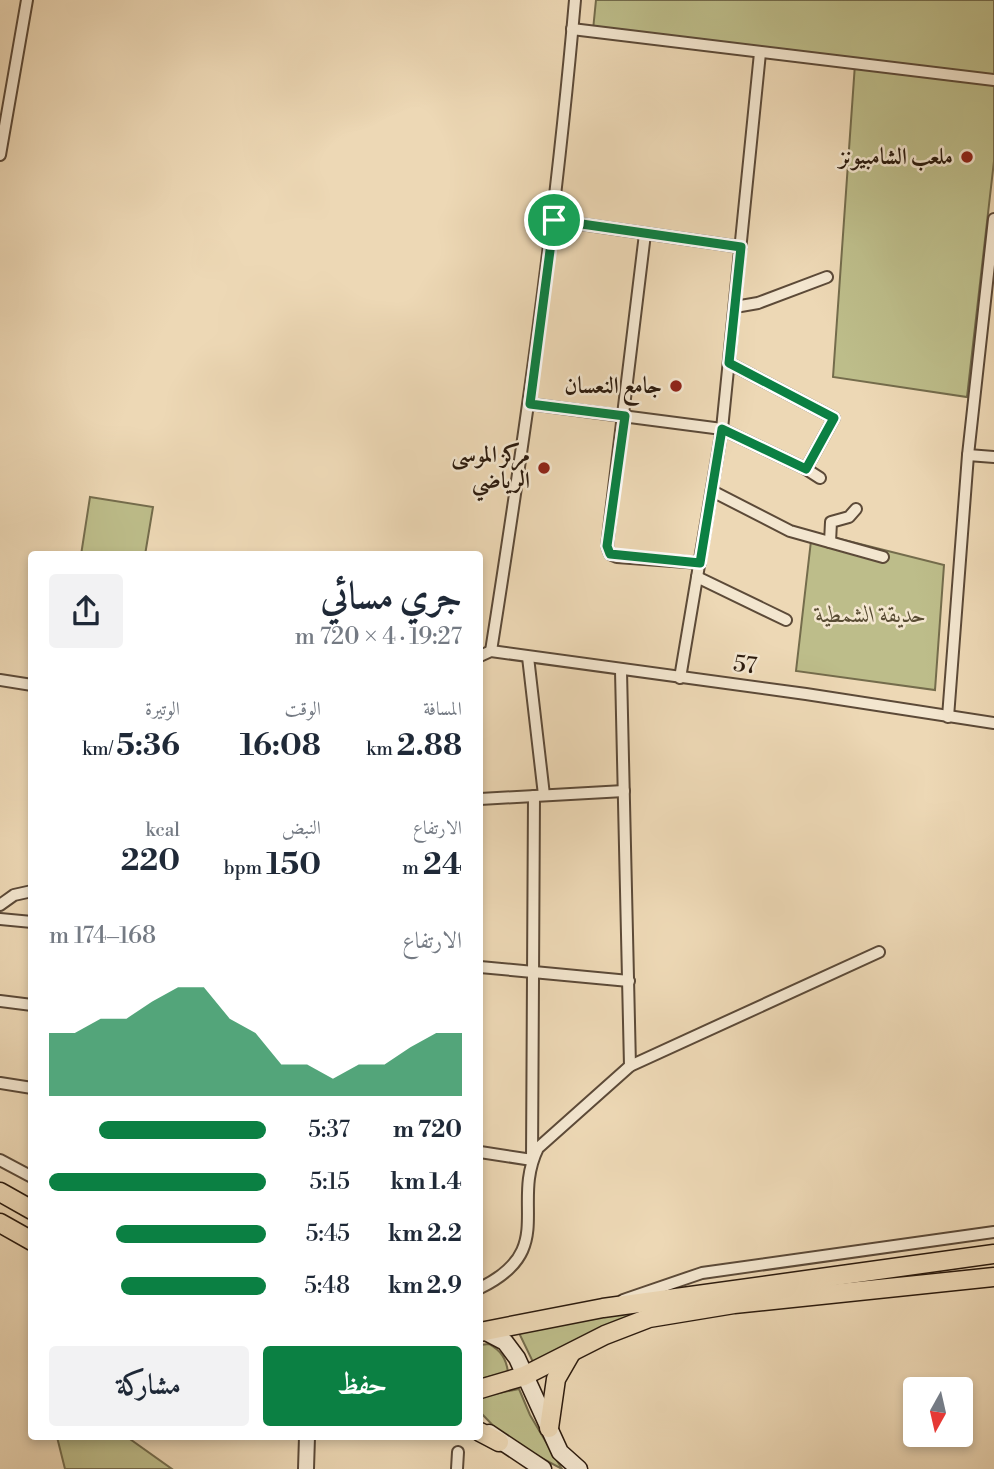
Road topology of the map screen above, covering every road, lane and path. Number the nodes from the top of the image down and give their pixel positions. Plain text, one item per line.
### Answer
1 (27, 0) edge
2 (575, 0) edge
3 (572, 29) junction
4 (760, 53) junction
5 (994, 80) edge
6 (0, 155) edge
7 (994, 219) edge
8 (554, 220) junction
9 (646, 234) junction
10 (741, 247) junction
11 (827, 277) dead end
12 (735, 307) junction
13 (729, 363) junction
14 (530, 404) junction
15 (625, 416) junction
16 (722, 429) junction
17 (968, 454) junction
18 (994, 457) edge
19 (806, 469) junction
20 (820, 478) dead end
21 (712, 491) junction
22 (856, 509) dead end
23 (830, 542) junction
24 (883, 557) dead end
25 (700, 563) junction
26 (697, 577) junction
27 (786, 620) dead end
28 (491, 651) junction
29 (483, 655) edge
30 (528, 657) junction
31 (621, 671) junction
32 (680, 678) junction
33 (0, 680) edge
34 (28, 684) edge
35 (948, 717) junction
36 (994, 723) edge
37 (624, 791) junction
38 (539, 796) junction
39 (483, 799) edge
40 (28, 892) edge
41 (0, 905) edge
42 (0, 919) edge
43 (28, 922) edge
44 (879, 952) dead end
45 (483, 967) edge
46 (534, 972) junction
47 (629, 981) junction
48 (0, 1001) edge
49 (28, 1004) edge
50 (630, 1066) junction
51 (0, 1083) edge
52 (28, 1086) edge
53 (483, 1152) edge
54 (0, 1160) edge
55 (532, 1160) junction
56 (28, 1175) edge
57 (0, 1192) edge
58 (28, 1208) edge
59 (0, 1223) edge
60 (994, 1232) edge
61 (28, 1239) edge
62 (994, 1254) edge
63 (994, 1277) edge
64 (483, 1286) edge
65 (603, 1308) junction
66 (483, 1332) edge
67 (483, 1332) edge
68 (570, 1353) junction
69 (524, 1376) junction
70 (483, 1389) edge
71 (483, 1427) edge
72 (549, 1428) junction
73 (483, 1434) edge
74 (307, 1440) edge
75 (499, 1442) junction
76 (458, 1452) dead end
77 (306, 1469) edge
78 (457, 1469) edge
79 (543, 1469) edge
80 (579, 1469) edge

1 - 6 street
2 - 3 street
3 - 4 street
3 - 8 street
4 - 5 street
4 - 10 street
7 - 17 street
8 - 9 street
8 - 14 street
9 - 10 street
9 - 15 street
10 - 12 street
11 - 12 street
12 - 13 street
13 - 16 street
13 - 19 street
14 - 15 street
14 - 28 street
15 - 16 street
15 - 25 street
16 - 19 street
16 - 21 street
17 - 18 street
17 - 35 street
19 - 20 street
21 - 23 street
21 - 25 street
22 - 23 street
23 - 24 street
25 - 26 street
26 - 27 street
26 - 32 street
28 - 29 street
28 - 30 street, 57
30 - 31 street, 57
30 - 38 street
31 - 32 street, 57
31 - 37 street
32 - 35 street, 57
33 - 34 street
35 - 36 street, 57
37 - 38 street
37 - 47 street
38 - 39 street
38 - 46 street
40 - 41 street
42 - 43 street
44 - 50 street
45 - 46 street
46 - 47 street
46 - 55 street
47 - 50 street
48 - 49 street
50 - 55 street
51 - 52 street
53 - 55 street
54 - 56 street
55 - 64 street
57 - 58 main road
59 - 61 main road
60 - 65 street
62 - 65 main road
63 - 68 main road
65 - 66 main road
67 - 69 main road
68 - 69 main road
68 - 72 main road
69 - 70 main road
69 - 72 main road
71 - 75 main road
72 - 80 main road
73 - 75 main road
74 - 77 street
75 - 79 main road
76 - 78 street

